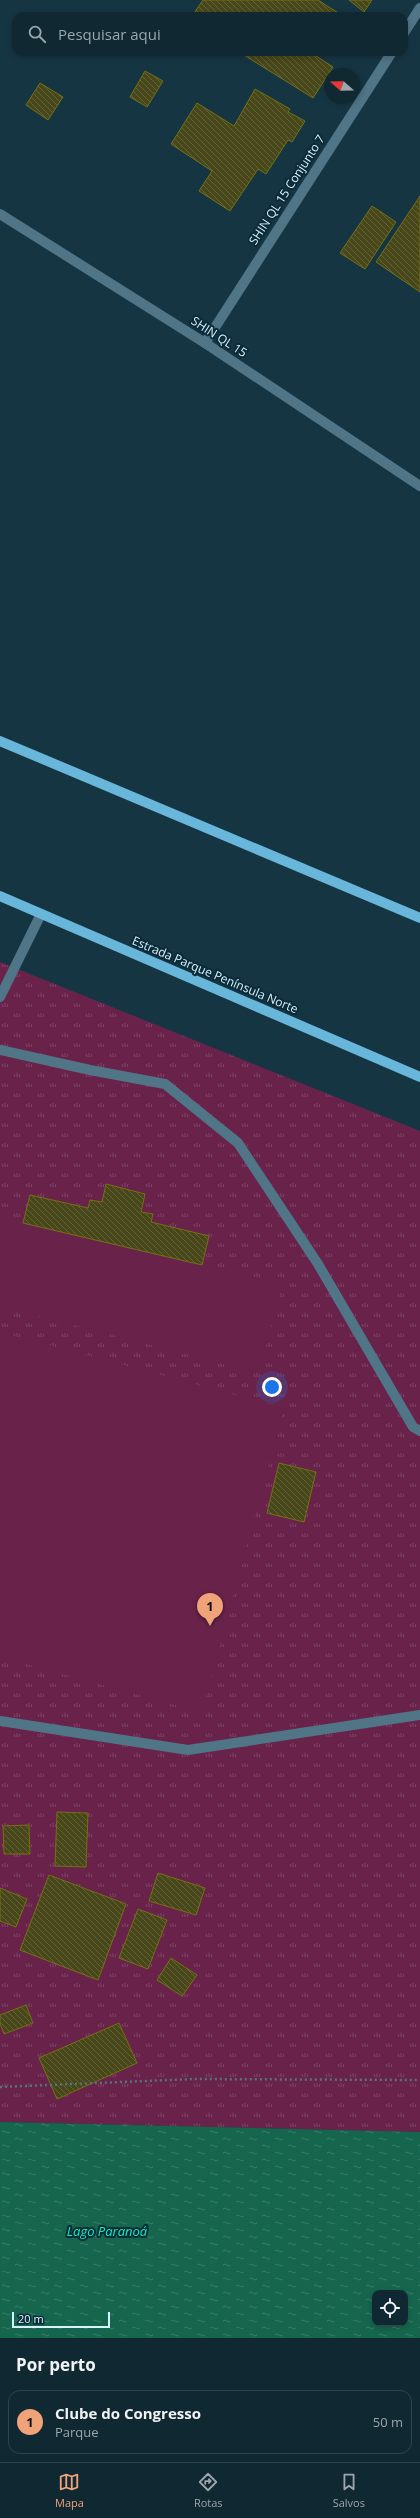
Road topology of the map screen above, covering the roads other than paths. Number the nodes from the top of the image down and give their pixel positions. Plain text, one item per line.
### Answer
1 (420, 8) edge
2 (408, 26) edge
3 (389, 56) edge
4 (0, 214) edge
5 (205, 343) junction
6 (420, 486) edge
7 (0, 741) edge
8 (0, 896) edge
9 (41, 914) junction
10 (420, 918) edge
11 (0, 997) edge
12 (0, 1050) edge
13 (420, 1077) edge
14 (420, 1431) edge
15 (420, 1716) edge
16 (0, 1721) edge

1 - 2 street
3 - 5 street, SHIN QL 15 Conjunto 7
4 - 5 street, SHIN QL 15
5 - 6 street, SHIN QL 15
7 - 10 main road
8 - 9 main road, Estrada Parque Península Norte
9 - 11 street
9 - 13 main road, Estrada Parque Península Norte
12 - 14 street
15 - 16 street

